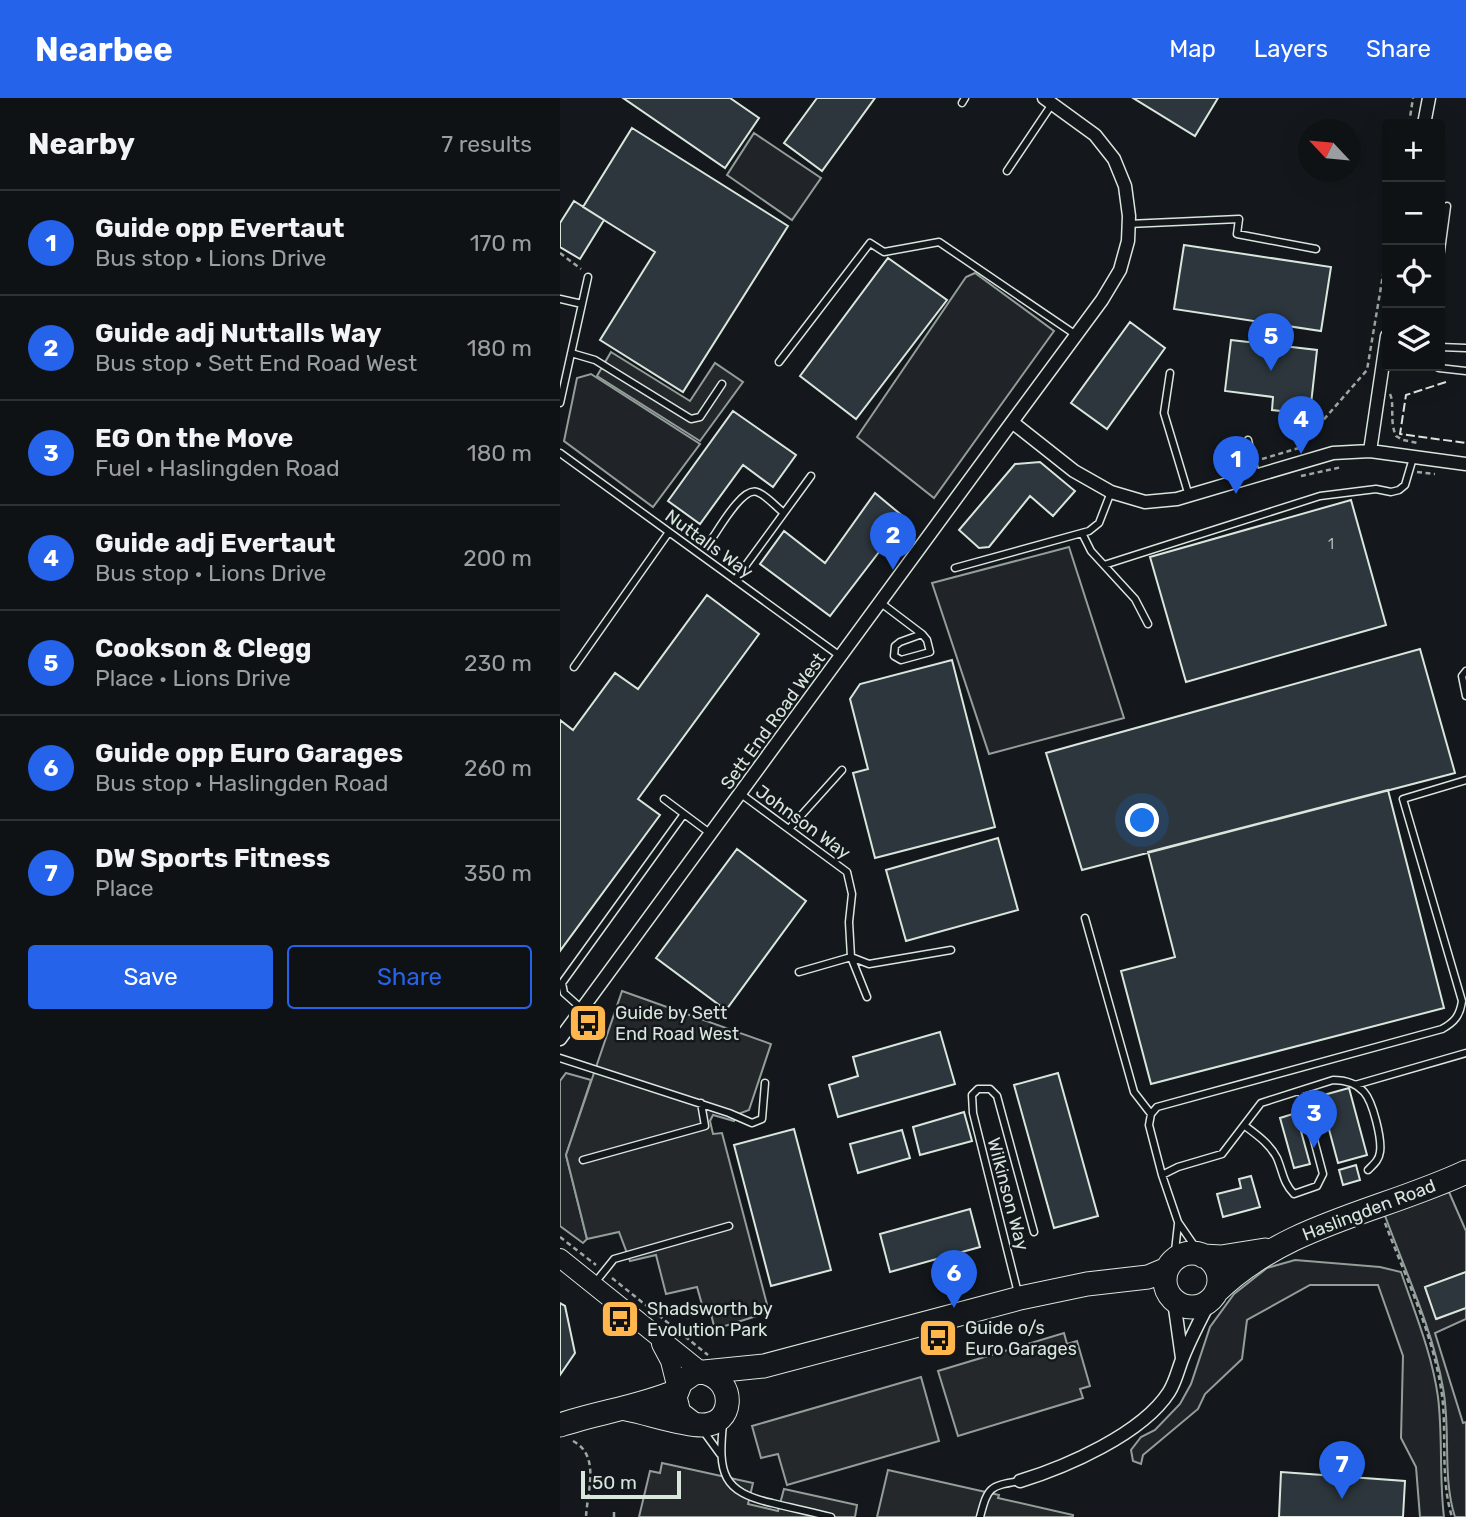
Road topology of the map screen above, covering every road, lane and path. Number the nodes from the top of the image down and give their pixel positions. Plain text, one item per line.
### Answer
1 (1413, 98) edge
2 (1429, 98) edge
3 (1048, 101) edge
4 (1410, 119) edge
5 (1425, 119) edge
6 (1007, 171) dead end
7 (1447, 206) dead end
8 (1128, 224) junction
9 (1442, 245) edge
10 (1316, 249) dead end
11 (560, 253) edge
12 (588, 277) joint
13 (1382, 281) edge
14 (560, 299) edge
15 (582, 304) junction
16 (1076, 335) junction
17 (1445, 346) edge
18 (1466, 348) edge
19 (571, 353) junction
20 (779, 362) dead end
21 (1445, 368) edge
22 (1383, 371) edge
23 (1466, 371) edge
24 (1170, 373) dead end
25 (722, 384) dead end
26 (1387, 391) dead end
27 (560, 403) edge
28 (1012, 422) junction
29 (1248, 440) dead end
30 (1428, 445) dead end
31 (1370, 450) junction
32 (560, 453) edge
33 (1413, 458) junction
34 (1253, 462) junction
35 (1466, 464) edge
36 (1351, 465) dead end
37 (1409, 471) junction
38 (1255, 475) junction
39 (1446, 475) dead end
40 (811, 476) dead end
41 (1302, 477) dead end
42 (1111, 492) junction
43 (1189, 496) junction
44 (784, 513) junction
45 (669, 532) junction
46 (1082, 533) junction
47 (711, 540) dead end
48 (1104, 565) junction
49 (955, 568) dead end
50 (736, 580) junction
51 (881, 603) junction
52 (1148, 624) dead end
53 (922, 634) junction
54 (842, 657) junction
55 (574, 667) dead end
56 (1466, 671) edge
57 (1466, 696) edge
58 (842, 770) dead end
59 (1466, 780) edge
60 (741, 794) junction
61 (664, 799) dead end
62 (684, 814) junction
63 (789, 829) junction
64 (711, 834) junction
65 (1085, 918) dead end
66 (951, 950) dead end
67 (851, 957) junction
68 (799, 972) dead end
69 (867, 998) dead end
70 (582, 1009) junction
71 (560, 1039) edge
72 (1466, 1053) edge
73 (560, 1058) edge
74 (765, 1083) dead end
75 (1355, 1085) junction
76 (1301, 1091) junction
77 (701, 1103) junction
78 (1150, 1115) junction
79 (1245, 1126) junction
80 (583, 1160) dead end
81 (1368, 1170) dead end
82 (1466, 1172) edge
83 (1162, 1175) junction
84 (1378, 1205) junction
85 (1178, 1222) junction
86 (729, 1226) dead end
87 (1034, 1232) dead end
88 (560, 1237) edge
89 (1272, 1249) junction
90 (1203, 1256) junction
91 (560, 1258) edge
92 (592, 1261) dead end
93 (1169, 1266) junction
94 (1118, 1281) junction
95 (618, 1282) dead end
96 (594, 1283) junction
97 (1213, 1296) junction
98 (1020, 1298) junction
99 (1173, 1300) junction
100 (658, 1338) junction
101 (696, 1345) dead end
102 (1182, 1359) junction
103 (764, 1366) junction
104 (704, 1373) junction
105 (677, 1390) junction
106 (727, 1404) junction
107 (626, 1409) junction
108 (693, 1424) junction
109 (566, 1433) edge
110 (721, 1455) junction
111 (1020, 1481) joint
112 (614, 1512) dead end
113 (586, 1517) edge
114 (614, 1517) edge
115 (831, 1517) edge
116 (981, 1517) edge
117 (1452, 1517) edge

1 - 4 path
2 - 5 street
3 - 6 lane
3 - 8 street, Sett End Road West
7 - 9 lane
8 - 10 lane
8 - 16 street, Sett End Road West
11 - 12 path
12 - 15 lane
13 - 34 path
14 - 15 lane
15 - 19 lane
16 - 20 lane
16 - 28 street, Sett End Road West
17 - 18 lane
19 - 25 lane
19 - 27 lane
21 - 23 lane
22 - 31 street
24 - 43 lane
26 - 30 path
28 - 42 street
28 - 51 street, Sett End Road West
29 - 34 lane
31 - 33 street
31 - 38 street
32 - 45 lane, Nuttalls Way
33 - 35 street
33 - 37 lane
34 - 38 lane
36 - 41 path
37 - 39 path
37 - 48 lane
38 - 43 street
40 - 44 lane
42 - 43 street
42 - 46 lane
44 - 47 lane
44 - 50 lane
45 - 50 lane, Nuttalls Way
45 - 55 lane
46 - 48 lane
46 - 49 lane
48 - 52 lane
50 - 54 lane, Nuttalls Way
51 - 53 lane
51 - 54 street, Sett End Road West
53 - 53 lane
54 - 60 street, Sett End Road West
56 - 57 lane
58 - 63 lane
59 - 78 lane
60 - 63 lane, Johnson Way
60 - 64 street, Sett End Road West
61 - 62 lane
62 - 64 lane
62 - 70 lane
63 - 67 lane, Johnson Way
64 - 70 street, Sett End Road West
65 - 78 lane
66 - 67 lane
67 - 68 lane
67 - 69 lane, Johnson Way
70 - 71 street, Sett End Road West
72 - 75 lane
73 - 77 lane
74 - 77 lane
75 - 76 lane
75 - 81 lane
76 - 79 lane
76 - 79 lane
77 - 80 lane
78 - 83 lane
79 - 83 lane
82 - 84 highway, Haslingden Road
83 - 85 lane
84 - 89 highway, Haslingden Road
84 - 117 path
85 - 90 lane
85 - 93 lane
86 - 96 lane
87 - 98 lane, Wilkinson Way
88 - 92 path
89 - 90 highway, Haslingden Road
89 - 97 highway, Haslingden Road
90 - 93 highway
90 - 97 highway
91 - 96 main road
93 - 94 highway
93 - 99 highway
94 - 98 highway
94 - 99 highway
95 - 101 path
96 - 100 main road
97 - 99 highway
97 - 102 street
98 - 103 highway
99 - 102 street
100 - 104 main road
100 - 105 main road
102 - 111 street
103 - 104 highway
103 - 106 highway
104 - 105 highway
104 - 106 highway
105 - 107 highway
105 - 108 highway
106 - 108 highway
106 - 110 lane
107 - 108 highway
107 - 109 highway
108 - 110 lane
109 - 113 path
110 - 115 lane
111 - 116 lane
112 - 114 path

